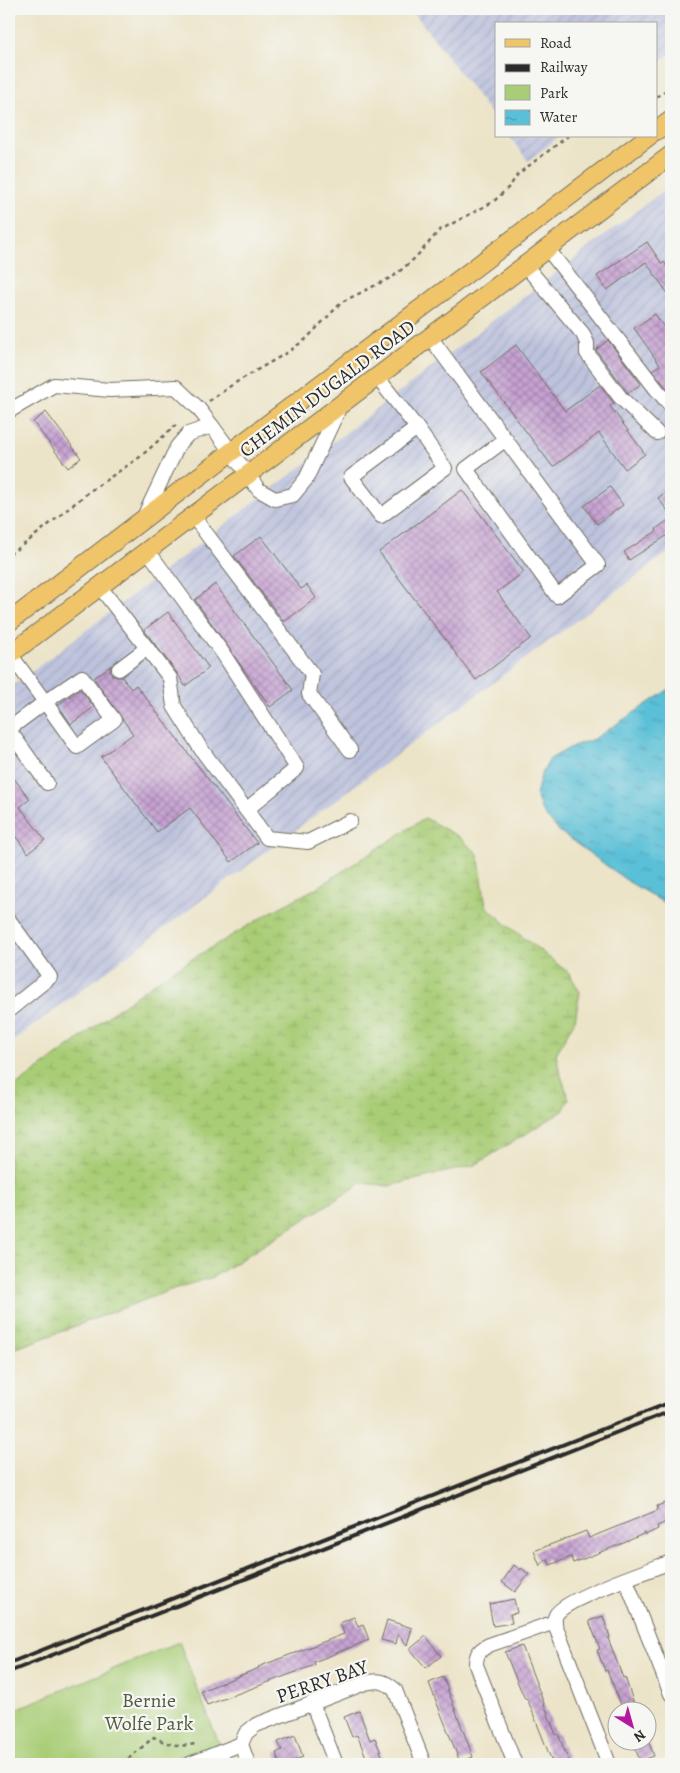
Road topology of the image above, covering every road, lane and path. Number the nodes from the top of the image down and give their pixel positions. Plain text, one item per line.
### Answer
1 (671, 87) edge
2 (658, 96) edge
3 (671, 120) edge
4 (658, 130) edge
5 (565, 138) edge
6 (646, 138) edge
7 (671, 155) edge
8 (547, 248) junction
9 (525, 265) junction
10 (430, 337) junction
11 (377, 377) junction
12 (341, 404) junction
13 (671, 406) edge
14 (198, 408) junction
15 (9, 411) edge
16 (179, 423) dead end
17 (212, 426) junction
18 (417, 428) junction
19 (657, 433) dead end
20 (506, 439) junction
21 (231, 452) junction
22 (445, 468) junction
23 (466, 469) junction
24 (248, 475) junction
25 (193, 516) junction
26 (142, 520) junction
27 (148, 551) junction
28 (9, 554) edge
29 (100, 587) junction
30 (9, 622) edge
31 (146, 648) junction
32 (10, 655) edge
33 (119, 669) dead end
34 (45, 702) junction
35 (9, 730) edge
36 (350, 750) dead end
37 (47, 783) dead end
38 (246, 810) junction
39 (350, 821) dead end
40 (9, 920) edge
41 (9, 1010) edge
42 (671, 1562) edge
43 (626, 1580) junction
44 (554, 1622) junction
45 (671, 1694) edge
46 (312, 1703) junction
47 (198, 1743) dead end
48 (241, 1744) junction
49 (122, 1764) edge
50 (190, 1764) edge
51 (248, 1764) edge
52 (336, 1764) edge
53 (424, 1764) edge
54 (515, 1764) edge
55 (609, 1764) edge

1 - 2 path
3 - 4 main road
5 - 14 path
6 - 21 main road, CHEMIN DUGALD ROAD
7 - 8 main road, CHEMIN DUGALD ROAD
8 - 9 main road, CHEMIN DUGALD ROAD
8 - 13 street
9 - 10 main road, CHEMIN DUGALD ROAD
9 - 19 street
10 - 11 main road, CHEMIN DUGALD ROAD
10 - 20 street
11 - 12 main road, CHEMIN DUGALD ROAD
11 - 18 street
12 - 24 main road, CHEMIN DUGALD ROAD
12 - 24 street
14 - 15 street
14 - 17 street
16 - 28 path
17 - 21 street
17 - 26 street
18 - 22 street
18 - 22 street
20 - 23 street
20 - 23 street
21 - 24 street
21 - 26 main road, CHEMIN DUGALD ROAD
22 - 23 street
24 - 25 main road, CHEMIN DUGALD ROAD
25 - 27 main road, CHEMIN DUGALD ROAD
25 - 36 street
26 - 30 main road, CHEMIN DUGALD ROAD
27 - 29 main road, CHEMIN DUGALD ROAD
27 - 38 street
29 - 31 street
29 - 32 main road, CHEMIN DUGALD ROAD
31 - 33 street
31 - 38 street
32 - 34 street
34 - 34 street
34 - 35 street
35 - 37 street
38 - 39 street
40 - 41 street
42 - 43 street
43 - 44 street
43 - 45 street
44 - 54 street
44 - 55 street
46 - 48 street, PERRY BAY
46 - 52 street
46 - 53 street, PERRY BAY
47 - 49 path
48 - 50 street
48 - 51 street

